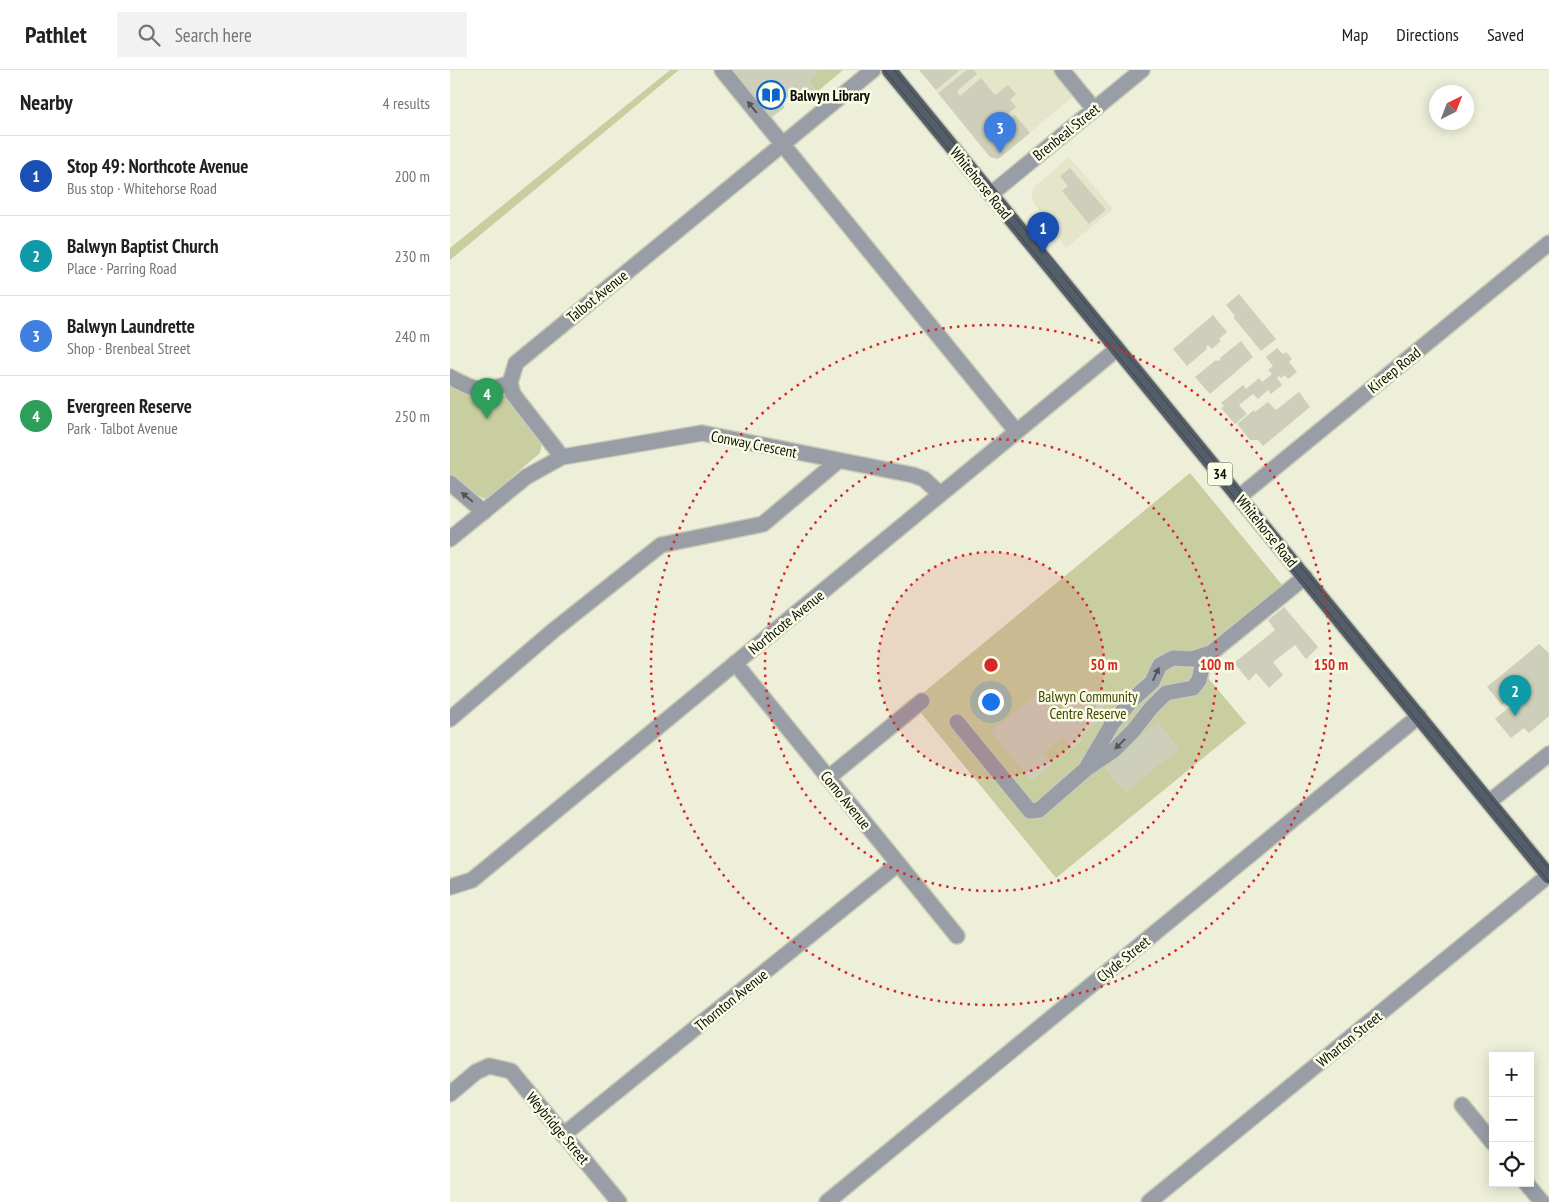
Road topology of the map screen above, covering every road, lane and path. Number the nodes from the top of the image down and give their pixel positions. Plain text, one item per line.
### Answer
1 (722, 70) edge
2 (873, 70) edge
3 (1062, 70) edge
4 (1142, 70) edge
5 (891, 71) edge
6 (1094, 109) junction
7 (782, 145) junction
8 (991, 194) junction
9 (1549, 243) edge
10 (1117, 349) junction
11 (450, 377) edge
12 (510, 383) junction
13 (1016, 431) junction
14 (562, 457) junction
15 (838, 461) junction
16 (450, 483) edge
17 (940, 494) junction
18 (1239, 497) junction
19 (484, 512) junction
20 (450, 539) edge
21 (1305, 577) junction
22 (1211, 653) junction
23 (735, 663) junction
24 (922, 701) dead end
25 (1419, 716) junction
26 (450, 719) edge
27 (957, 722) dead end
28 (1549, 754) edge
29 (1086, 769) junction
30 (828, 778) junction
31 (1489, 802) junction
32 (898, 864) junction
33 (1549, 876) edge
34 (450, 887) edge
35 (957, 936) dead end
36 (450, 1094) edge
37 (1462, 1105) dead end
38 (563, 1135) junction
39 (1492, 1142) edge
40 (1529, 1187) edge
41 (619, 1202) edge
42 (827, 1202) edge
43 (1149, 1202) edge
44 (1542, 1202) edge

7 -> 1 street
2 - 7 street, Talbot Avenue
3 - 6 street
4 - 6 street, Brenbeal Street
5 - 8 main road, Whitehorse Road / 34
6 - 8 street, Brenbeal Street
7 - 12 street, Talbot Avenue
7 - 13 street
8 - 10 main road, Whitehorse Road / 34
9 - 18 street, Kireep Road
10 - 13 street, Northcote Avenue
10 - 18 main road, Whitehorse Road / 34
11 - 12 street
12 - 14 street
13 - 17 street, Northcote Avenue
14 - 15 street, Conway Crescent
14 - 19 street
15 - 17 street, Conway Crescent
15 - 26 street
19 -> 16 street
17 - 23 street, Northcote Avenue
18 - 21 main road, Whitehorse Road / 34
19 - 20 street
21 - 22 street
21 - 25 main road, Whitehorse Road / 34
22 -> 29 street
29 -> 22 street
23 - 30 street, Como Avenue
23 - 34 street, Northcote Avenue
24 - 30 street
25 - 31 main road, Whitehorse Road / 34
25 - 42 street, Clyde Street
27 - 29 street
28 - 31 street
30 - 32 street, Como Avenue
31 - 33 main road, Whitehorse Road / 34
32 - 35 street, Como Avenue
32 - 38 street, Thornton Avenue
33 - 43 street, Wharton Street
36 - 38 street, Weybridge Street
37 - 39 street
38 - 41 street, Weybridge Street
40 - 44 street

